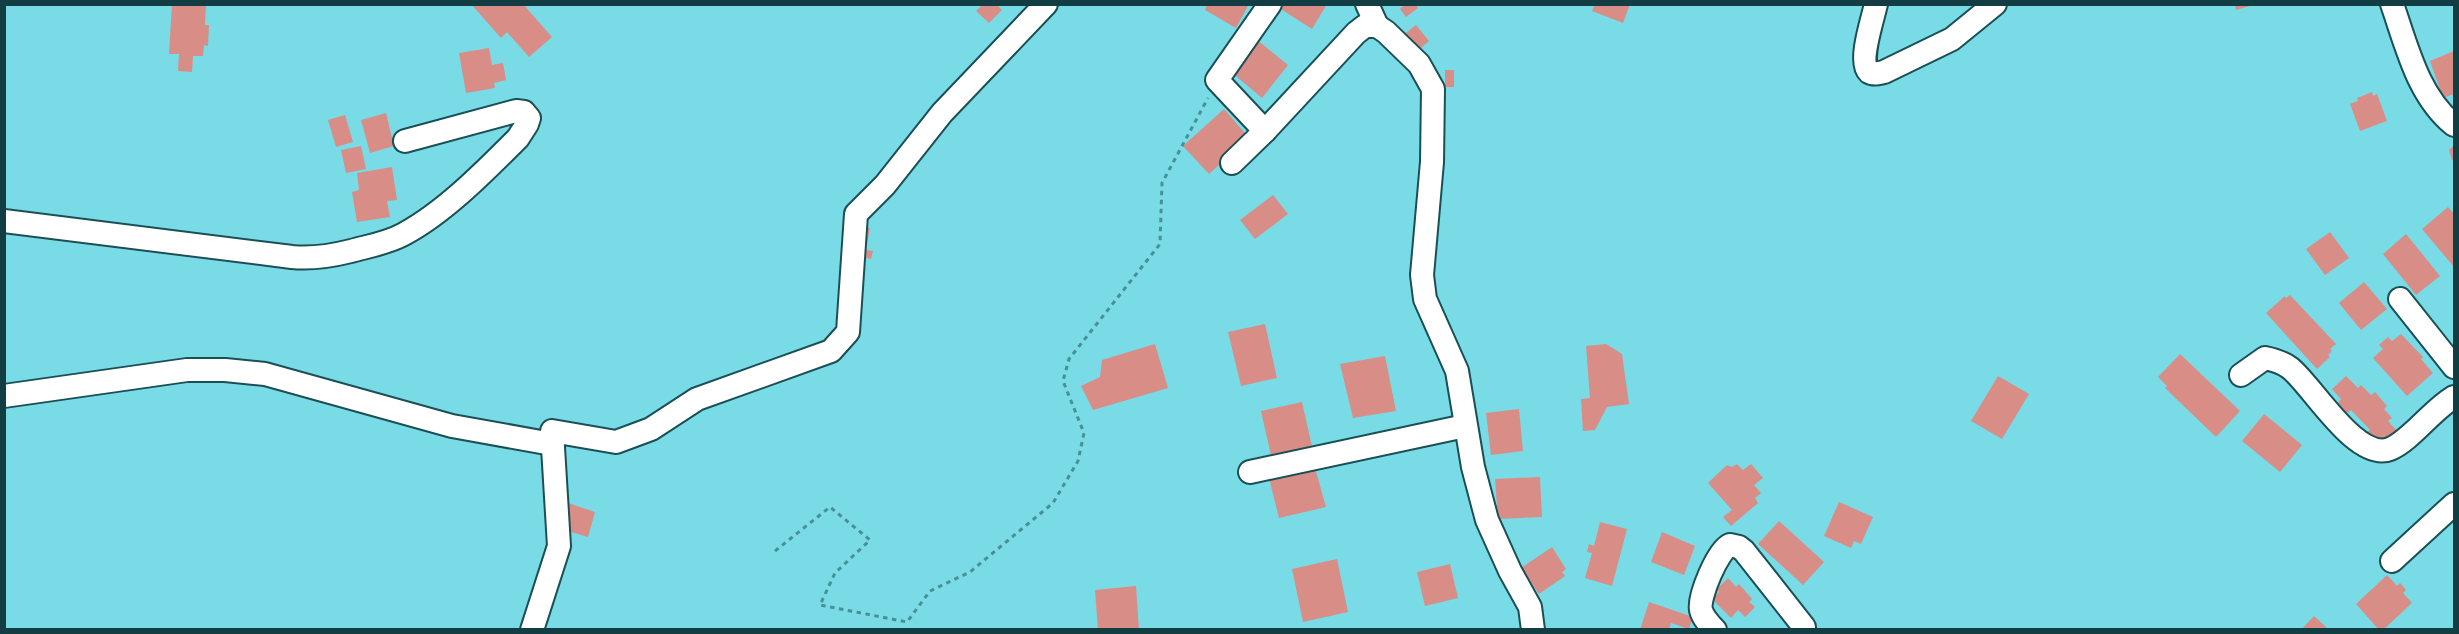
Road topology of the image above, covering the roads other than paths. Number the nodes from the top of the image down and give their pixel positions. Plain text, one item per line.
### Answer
1 (1046, 4) edge
2 (1270, 4) edge
3 (1367, 4) edge
4 (1876, 4) edge
5 (1995, 4) edge
6 (2392, 4) edge
7 (1377, 26) junction
8 (2454, 125) edge
9 (1265, 131) junction
10 (405, 141) dead end
11 (1232, 163) dead end
12 (4, 221) edge
13 (2400, 299) dead end
14 (2454, 368) edge
15 (2241, 375) dead end
16 (4, 396) edge
17 (2454, 397) edge
18 (1466, 426) junction
19 (552, 444) junction
20 (1250, 472) dead end
21 (2454, 504) edge
22 (2392, 561) dead end
23 (1804, 627) dead end
24 (532, 630) edge
25 (1533, 630) edge
26 (1715, 630) edge

1 - 19 street
2 - 9 street
3 - 7 street
4 - 5 street
6 - 8 street
7 - 9 street
7 - 18 street
9 - 11 street
10 - 12 street
13 - 14 street
15 - 17 street
16 - 19 street
18 - 20 street
18 - 25 street
19 - 24 street
21 - 22 street
23 - 26 street

